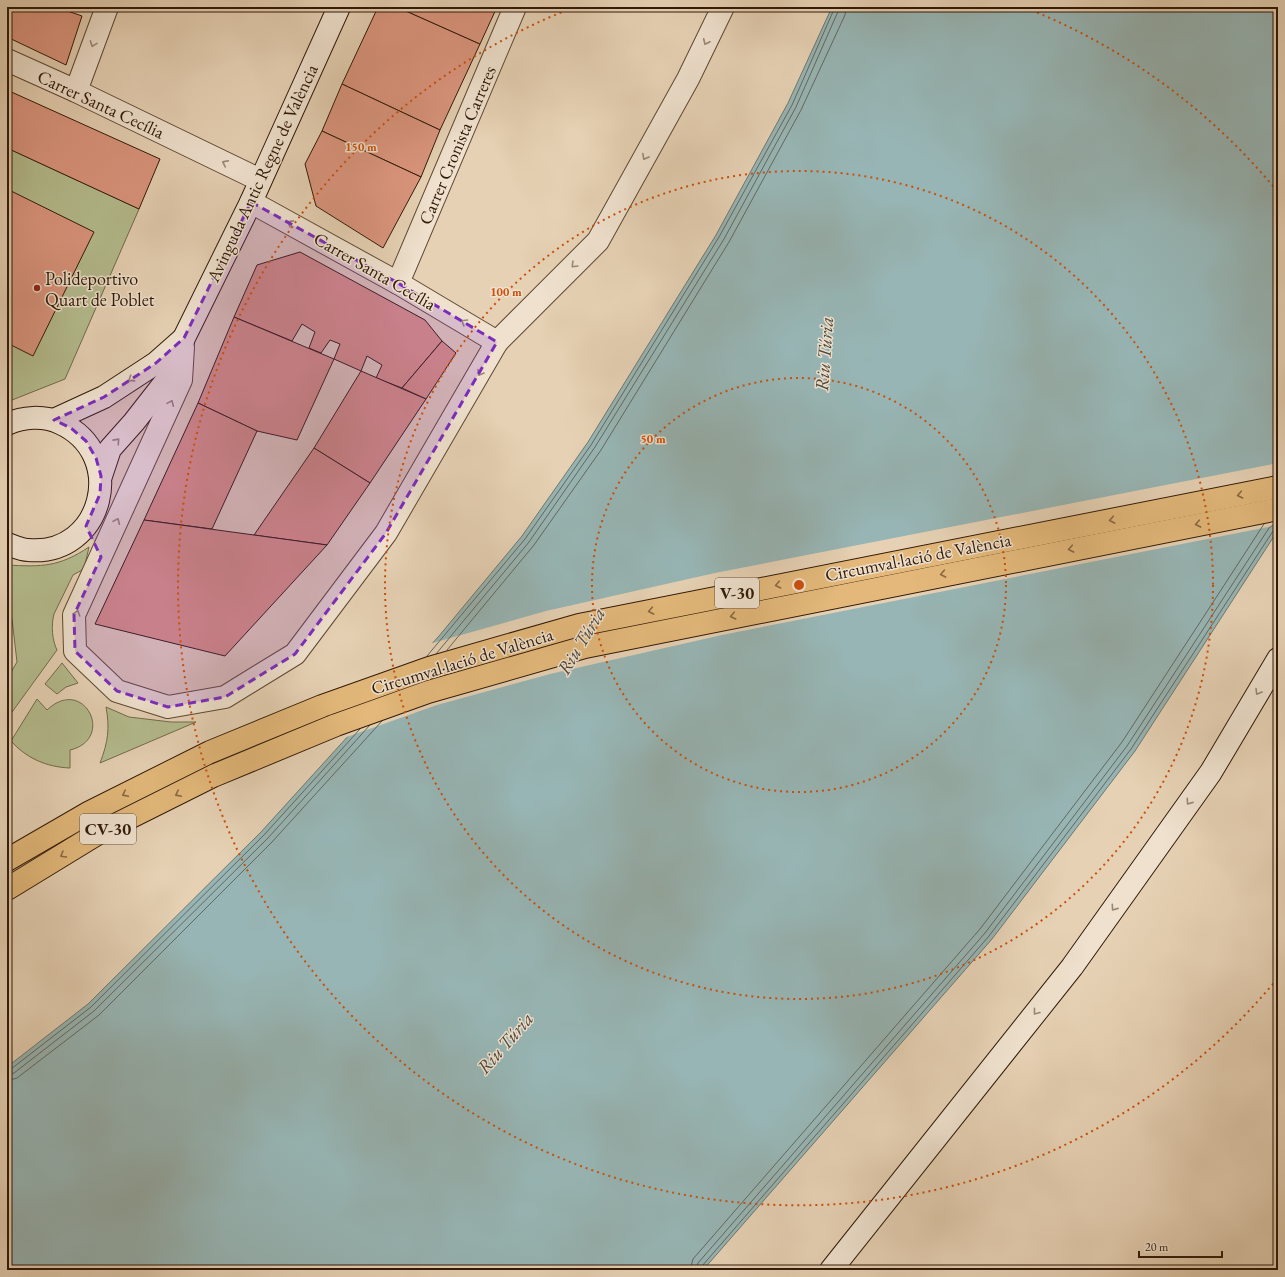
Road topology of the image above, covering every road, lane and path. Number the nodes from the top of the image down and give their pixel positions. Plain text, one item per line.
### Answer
1 (107, 7) edge
2 (339, 7) edge
3 (515, 7) edge
4 (723, 7) edge
5 (7, 60) edge
6 (76, 91) junction
7 (260, 180) junction
8 (250, 202) junction
9 (398, 283) junction
10 (184, 338) junction
11 (498, 342) junction
12 (54, 420) junction
13 (7, 424) edge
14 (101, 476) junction
15 (1278, 487) edge
16 (1278, 509) edge
17 (86, 526) junction
18 (7, 544) edge
19 (101, 557) junction
20 (1278, 658) edge
21 (7, 860) edge
22 (7, 889) edge
23 (831, 1270) edge

1 -> 6 street
2 - 7 street, Avinguda Antic Regne de València
3 - 9 street, Carrer Cronista Carreres
4 -> 11 street
5 - 6 street, Carrer Santa Cecília
7 -> 6 street, Carrer Santa Cecília
7 - 8 street, Avinguda Antic Regne de València
9 -> 8 street, Carrer Santa Cecília
8 - 10 street, Avinguda Antic Regne de València
11 -> 9 street, Carrer Santa Cecília
10 -> 12 street, Avinguda Antic Regne de València
14 -> 10 street, Avinguda Antic Regne de València
19 -> 10 street, Avinguda Antic Regne de València
11 -> 19 street, Avinguda Antic Regne de València
12 - 13 street
12 - 14 street
14 - 17 street
15 -> 21 highway, Circumval·lació de València / V-30
16 -> 22 highway, CV-30
17 - 18 street
17 - 19 street
20 -> 23 street

